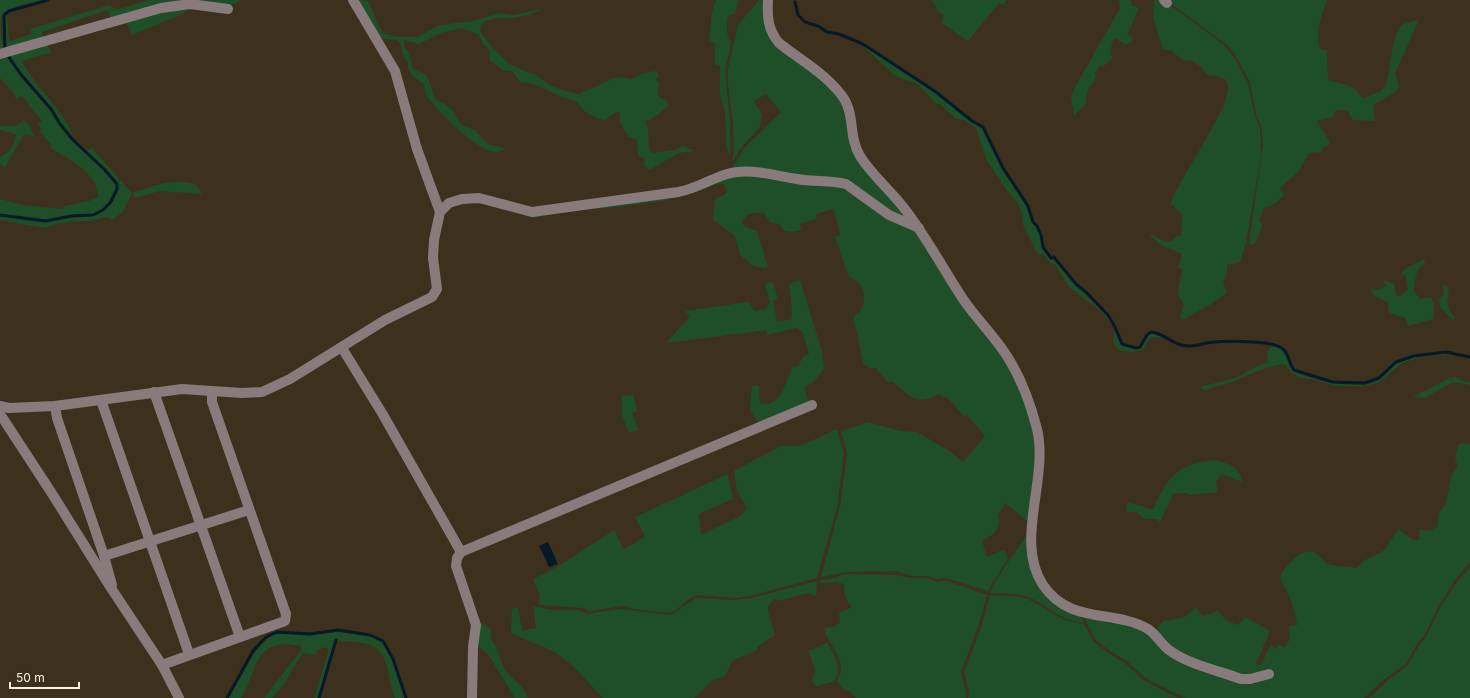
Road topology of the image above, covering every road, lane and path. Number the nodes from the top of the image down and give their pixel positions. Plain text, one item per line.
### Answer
1 (353, 0) edge
2 (768, 0) edge
3 (228, 9) dead end
4 (0, 54) edge
5 (440, 212) junction
6 (919, 228) junction
7 (342, 348) junction
8 (154, 392) junction
9 (212, 392) junction
10 (101, 400) junction
11 (812, 405) dead end
12 (0, 406) edge
13 (55, 406) junction
14 (0, 414) edge
15 (249, 510) junction
16 (201, 525) junction
17 (150, 541) junction
18 (461, 552) junction
19 (104, 556) junction
20 (111, 588) junction
21 (240, 637) junction
22 (189, 654) junction
23 (162, 665) junction
24 (1269, 674) dead end
25 (179, 698) edge
26 (472, 698) edge

1 - 5 street
2 - 6 street
3 - 4 street
5 - 6 street
5 - 7 street
6 - 24 street
7 - 9 street
7 - 18 street
8 - 9 street
8 - 10 street
8 - 16 street
9 - 15 street
10 - 13 street
10 - 17 street
11 - 18 street
12 - 13 street
13 - 19 street
14 - 20 street
15 - 16 street
15 - 21 street
16 - 17 street
16 - 21 street
17 - 19 street
17 - 22 street
18 - 26 street
19 - 20 street
20 - 23 street
21 - 22 street
22 - 23 street
23 - 25 street

